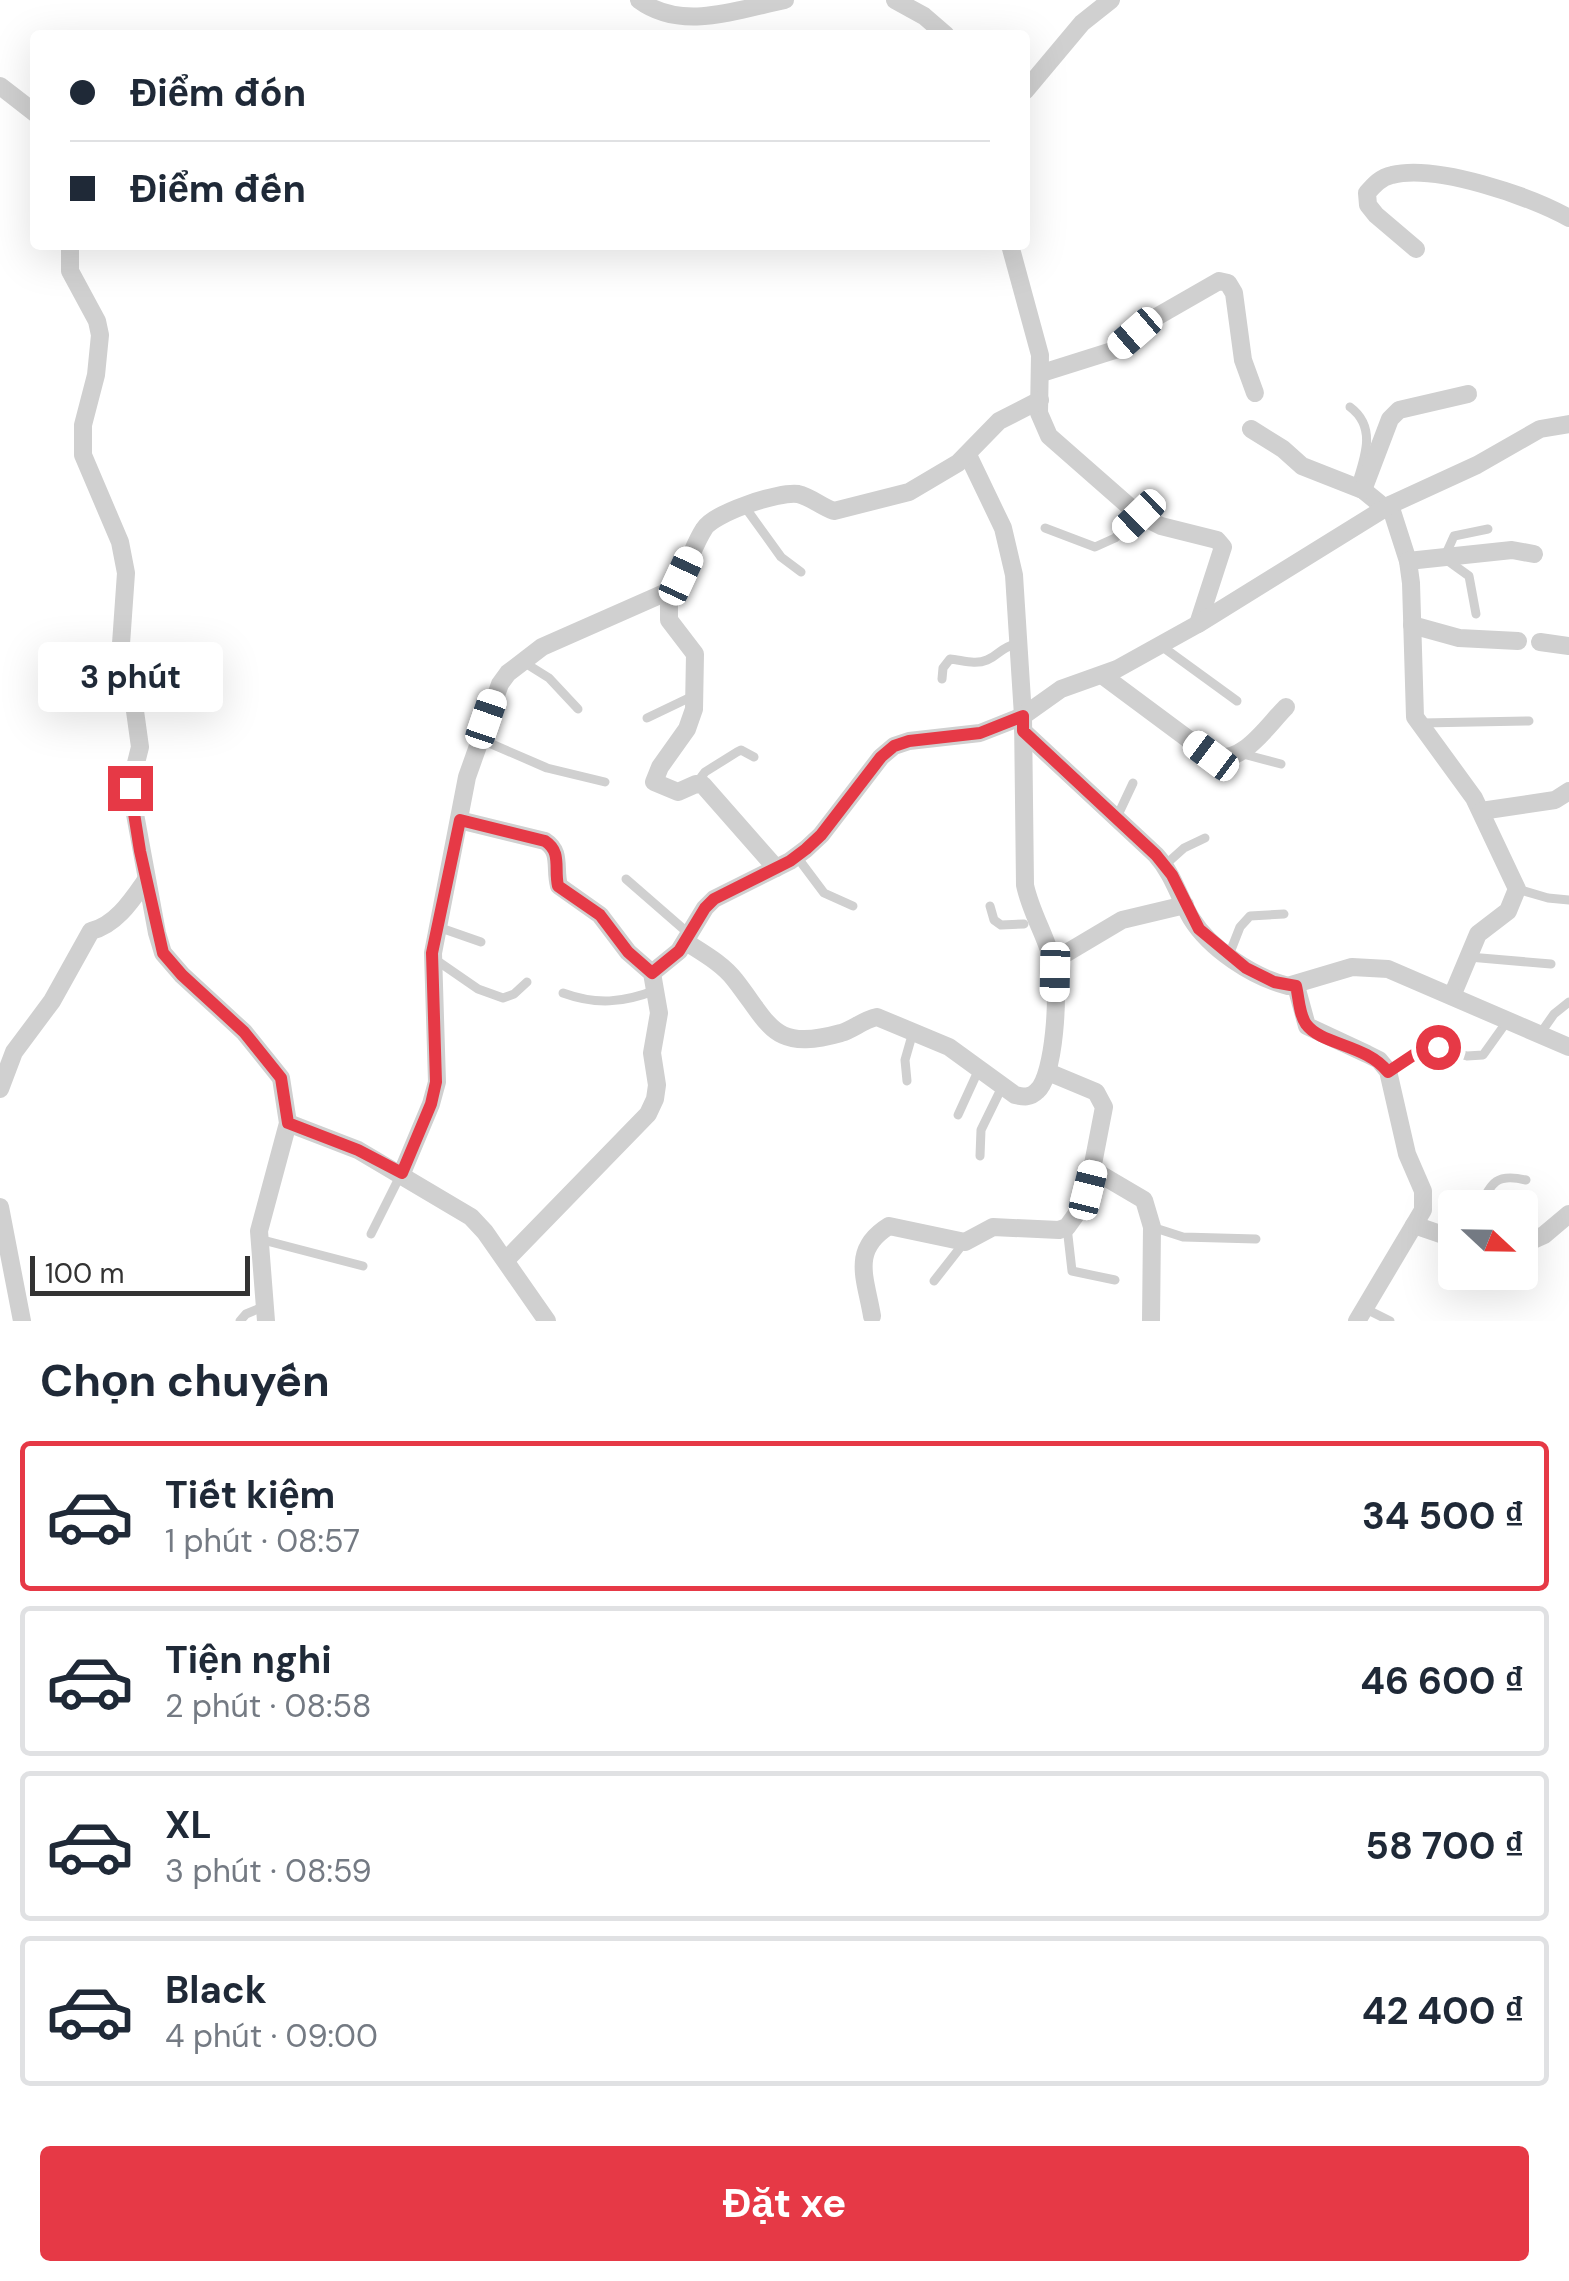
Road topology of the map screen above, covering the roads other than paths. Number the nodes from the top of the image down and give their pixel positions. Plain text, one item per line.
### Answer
1 (639, 0) edge
2 (785, 0) edge
3 (895, 0) edge
4 (1111, 0) edge
5 (940, 30) edge
6 (1030, 85) edge
7 (0, 86) edge
8 (30, 109) edge
9 (1569, 218) edge
10 (70, 250) edge
11 (1011, 250) edge
12 (1416, 250) dead end
13 (1042, 373) junction
14 (1256, 393) dead end
15 (1468, 394) dead end
16 (1040, 400) junction
17 (1350, 407) dead end
18 (1569, 424) edge
19 (1250, 429) dead end
20 (968, 454) junction
21 (1359, 489) junction
22 (745, 507) junction
23 (1387, 507) junction
24 (1139, 516) junction
25 (1045, 528) dead end
26 (1488, 528) dead end
27 (1534, 554) dead end
28 (1443, 556) junction
29 (1408, 561) junction
30 (800, 572) dead end
31 (669, 591) junction
32 (1476, 614) dead end
33 (1198, 624) junction
34 (1412, 625) junction
35 (1018, 642) junction
36 (1518, 642) dead end
37 (1540, 642) dead end
38 (1160, 646) junction
39 (1569, 646) edge
40 (522, 662) junction
41 (1102, 675) junction
42 (942, 679) dead end
43 (693, 696) junction
44 (1236, 701) dead end
45 (1286, 707) dead end
46 (578, 709) dead end
47 (647, 718) dead end
48 (1530, 721) dead end
49 (1418, 722) junction
50 (1023, 724) junction
51 (480, 739) junction
52 (1240, 753) junction
53 (754, 757) dead end
54 (1281, 764) dead end
55 (604, 782) dead end
56 (1132, 783) dead end
57 (696, 784) junction
58 (1569, 791) edge
59 (1481, 811) junction
60 (1117, 818) junction
61 (460, 820) junction
62 (1204, 838) dead end
63 (796, 856) junction
64 (1165, 865) junction
65 (776, 868) junction
66 (626, 879) dead end
67 (146, 880) junction
68 (1516, 888) junction
69 (1569, 900) edge
70 (1185, 904) junction
71 (853, 906) dead end
72 (990, 906) dead end
73 (1284, 914) dead end
74 (1030, 922) junction
75 (438, 927) junction
76 (688, 938) junction
77 (481, 942) dead end
78 (1229, 955) junction
79 (1468, 957) junction
80 (432, 958) junction
81 (1052, 960) junction
82 (1551, 964) dead end
83 (527, 982) dead end
84 (654, 982) junction
85 (1296, 986) junction
86 (562, 993) dead end
87 (1452, 996) junction
88 (1569, 1002) edge
89 (1508, 1020) junction
90 (913, 1032) junction
91 (1540, 1034) junction
92 (1569, 1047) edge
93 (979, 1068) junction
94 (1048, 1072) junction
95 (1388, 1072) junction
96 (907, 1081) dead end
97 (1002, 1087) junction
98 (0, 1089) edge
99 (958, 1115) dead end
100 (288, 1123) junction
101 (980, 1156) dead end
102 (1093, 1170) junction
103 (402, 1173) junction
104 (1526, 1180) dead end
105 (1492, 1190) edge
106 (0, 1207) edge
107 (1569, 1214) edge
108 (1414, 1226) junction
109 (1152, 1227) junction
110 (1067, 1228) junction
111 (371, 1234) dead end
112 (1438, 1234) edge
113 (1538, 1238) edge
114 (259, 1239) junction
115 (1256, 1239) dead end
116 (965, 1242) junction
117 (506, 1260) junction
118 (363, 1266) dead end
119 (934, 1280) dead end
120 (1116, 1280) dead end
121 (266, 1314) edge
122 (1362, 1315) edge
123 (872, 1316) dead end
124 (22, 1321) edge
125 (240, 1321) edge
126 (547, 1321) edge
127 (1151, 1321) edge
128 (1390, 1321) edge

1 - 2 street
3 - 5 street
4 - 6 street
7 - 8 street
9 - 12 street
10 - 67 street
11 - 13 street
13 - 14 street
13 - 16 street
15 - 21 street
16 - 20 street
16 - 24 street
17 - 21 lane
18 - 23 street
19 - 21 street
20 - 22 street
20 - 35 street
21 - 23 street
22 - 30 lane
22 - 31 street
23 - 29 street
23 - 33 street
24 - 25 lane
24 - 33 street
26 - 28 lane
27 - 28 street
28 - 29 street
28 - 32 lane
29 - 34 street
31 - 40 street
31 - 43 street
33 - 38 street
34 - 36 street
34 - 49 street
35 - 42 lane
35 - 50 street
37 - 39 street
38 - 41 street
38 - 44 lane
40 - 46 lane
40 - 51 street
41 - 50 street
41 - 52 street
43 - 47 lane
43 - 57 street
45 - 52 street
48 - 49 lane
49 - 59 street
50 - 60 street
50 - 63 street
50 - 74 street
51 - 55 lane
51 - 61 street
52 - 54 lane
53 - 57 lane
56 - 60 lane
57 - 65 street
58 - 59 street
59 - 68 street
60 - 64 street
61 - 75 street
61 - 84 street
62 - 64 lane
63 - 65 street
63 - 71 lane
64 - 70 street
65 - 76 street
66 - 76 lane
67 - 98 street
67 - 100 street
68 - 69 lane
68 - 79 street
70 - 78 street
70 - 81 street
72 - 74 lane
73 - 78 lane
74 - 81 street
75 - 77 lane
75 - 80 street
76 - 84 street
76 - 90 street
78 - 85 street
79 - 82 lane
79 - 87 street
80 - 83 lane
80 - 103 street
81 - 94 street
84 - 86 lane
84 - 117 street
85 - 87 street
85 - 95 street
87 - 89 street
88 - 91 lane
89 - 91 street
89 - 95 lane
90 - 93 street
90 - 96 lane
91 - 92 street
93 - 97 street
93 - 99 lane
94 - 97 street
94 - 102 street
95 - 108 street
97 - 101 lane
100 - 103 street
100 - 114 street
102 - 109 street
102 - 110 street
103 - 111 lane
103 - 117 street
104 - 105 lane
106 - 124 street
107 - 113 street
108 - 112 street
108 - 122 street
109 - 115 lane
109 - 127 street
110 - 116 street
110 - 120 lane
114 - 118 lane
114 - 121 street
116 - 119 lane
116 - 123 street
117 - 126 street
121 - 125 lane
122 - 128 lane

